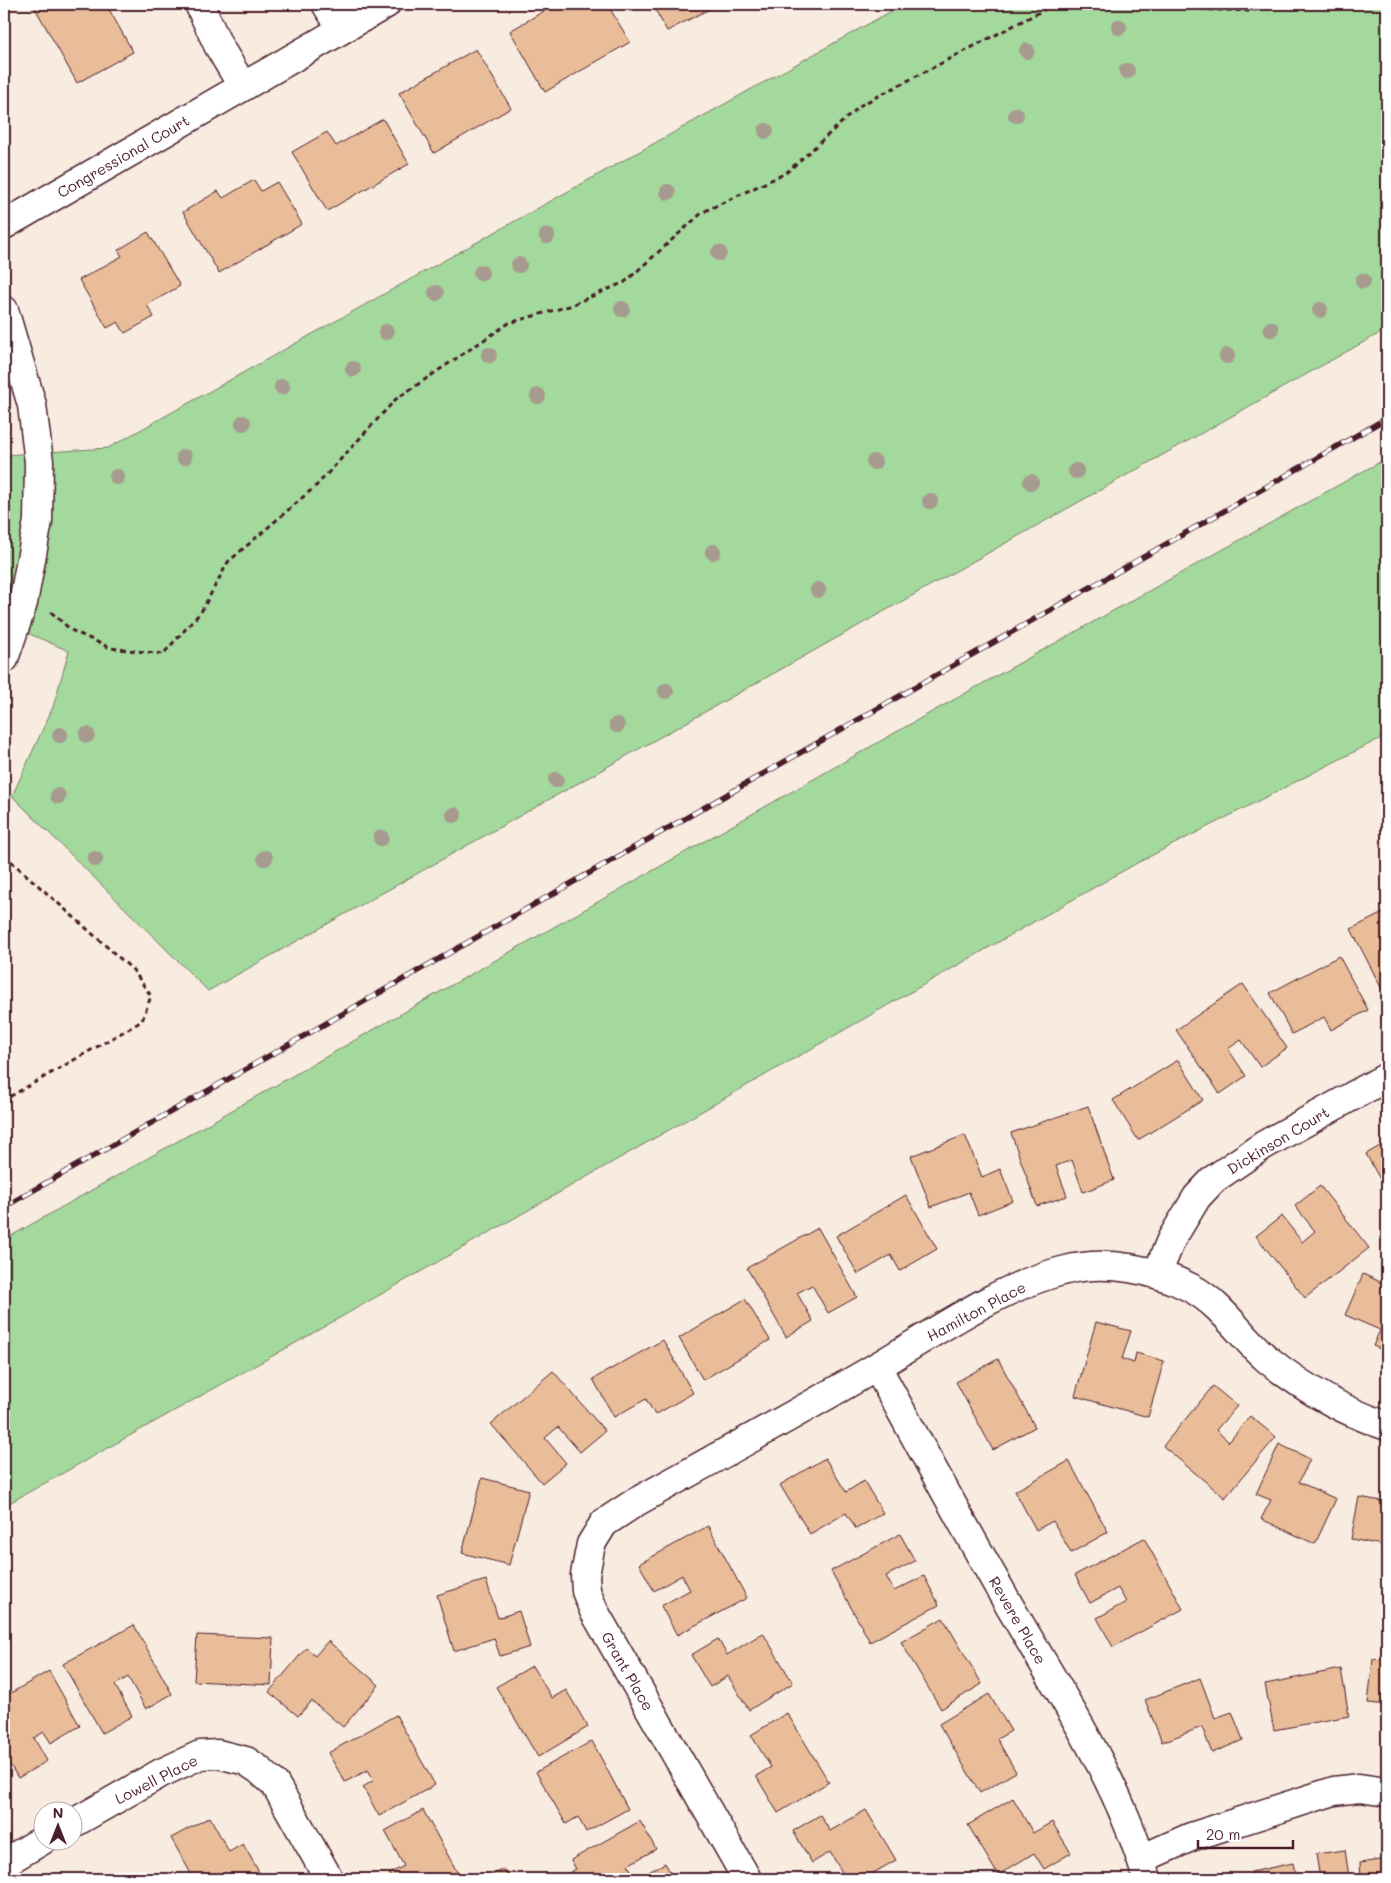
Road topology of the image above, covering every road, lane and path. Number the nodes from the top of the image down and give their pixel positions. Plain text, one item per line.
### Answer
1 (199, 4) edge
2 (326, 4) edge
3 (386, 4) edge
4 (1055, 4) edge
5 (1164, 4) edge
6 (1266, 4) edge
7 (342, 29) junction
8 (243, 87) junction
9 (4, 225) edge
10 (4, 310) edge
11 (26, 589) junction
12 (4, 659) edge
13 (4, 855) edge
14 (1387, 1077) edge
15 (4, 1100) edge
16 (1157, 1274) junction
17 (877, 1367) junction
18 (1387, 1426) edge
19 (670, 1483) joint
20 (1387, 1792) edge
21 (82, 1818) edge
22 (32, 1846) edge
23 (4, 1863) edge
24 (1144, 1869) edge
25 (329, 1879) edge
26 (747, 1879) edge

1 - 8 street
2 - 7 street
3 - 7 street, Congressional Court
4 - 11 path
5 - 6 path
7 - 8 street, Congressional Court
8 - 9 street, Congressional Court
10 - 11 street
11 - 12 street
13 - 15 path
14 - 16 street, Dickinson Court
16 - 17 street, Hamilton Place
16 - 18 street, Hamilton Place
17 - 19 street, Hamilton Place
17 - 24 street, Revere Place
19 - 26 street, Grant Place
20 - 24 street
21 - 25 street, Lowell Place
22 - 23 street

